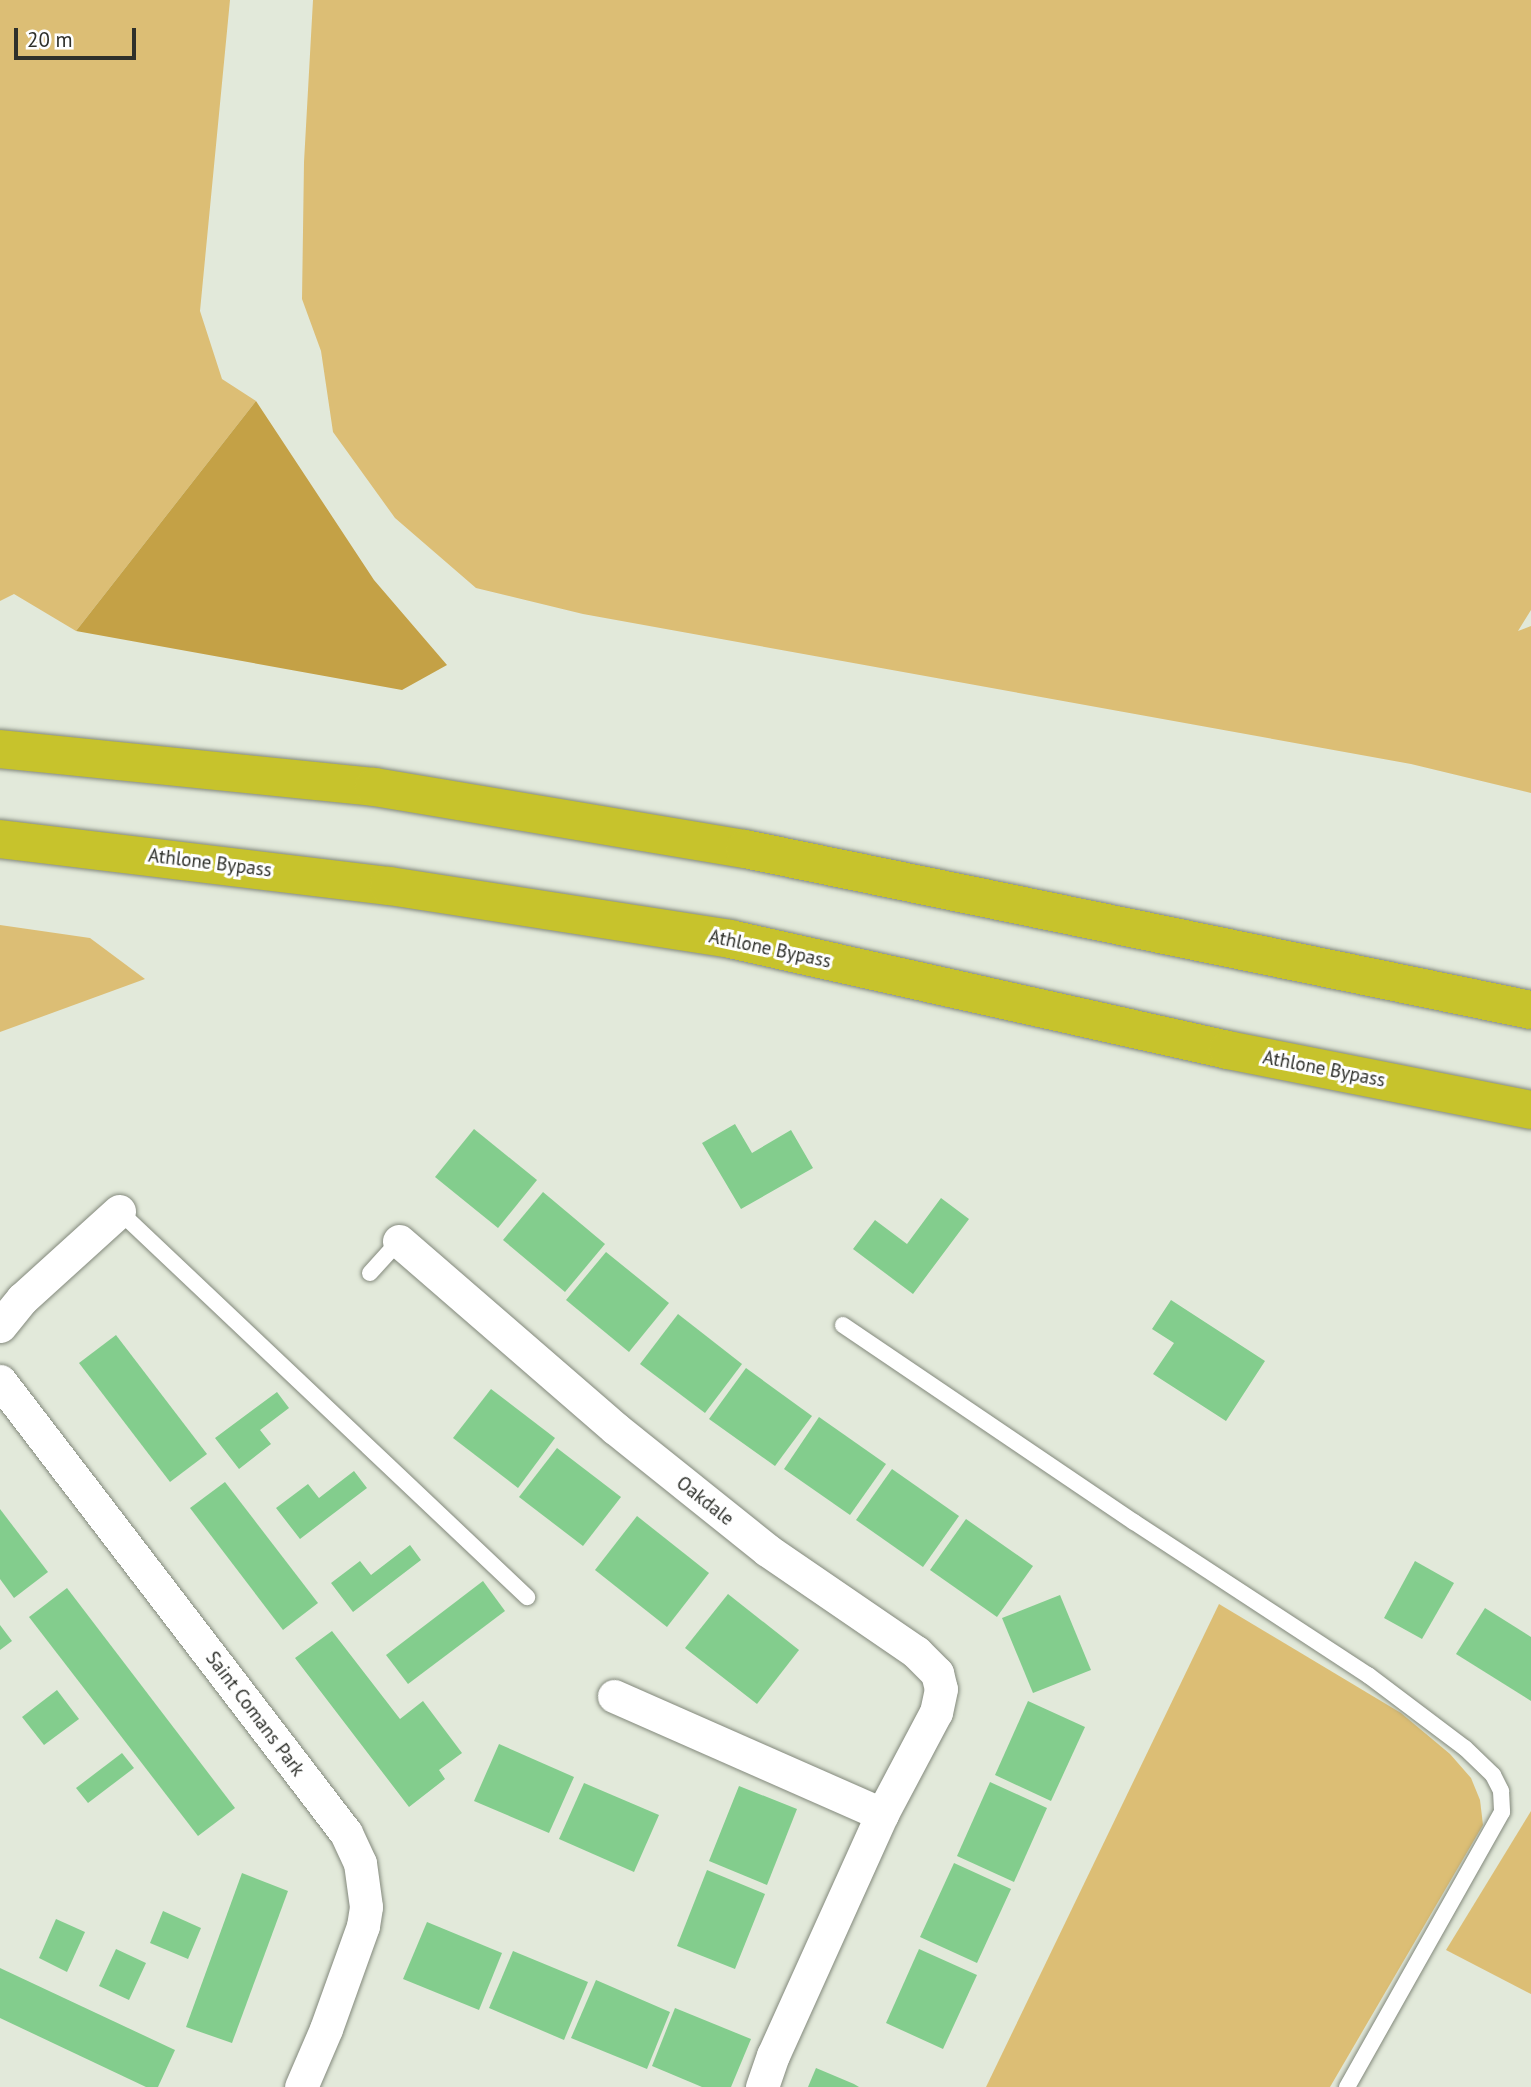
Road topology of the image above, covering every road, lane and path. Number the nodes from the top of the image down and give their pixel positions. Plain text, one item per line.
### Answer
1 (0, 749) edge
2 (0, 839) edge
3 (1531, 1010) edge
4 (1531, 1110) edge
5 (119, 1210) joint
6 (399, 1241) joint
7 (370, 1273) dead end
8 (843, 1325) dead end
9 (0, 1326) edge
10 (0, 1381) edge
11 (527, 1597) dead end
12 (614, 1696) dead end
13 (882, 1814) junction
14 (300, 2087) edge
15 (762, 2087) edge
16 (1347, 2087) edge

1 - 3 highway
2 - 4 highway, Athlone Bypass
5 - 9 street
5 - 11 lane
6 - 7 lane, Oakdale
6 - 13 street, Oakdale
8 - 16 lane
10 - 14 street, Saint Comans Park
12 - 13 street
13 - 15 street, Oakdale

